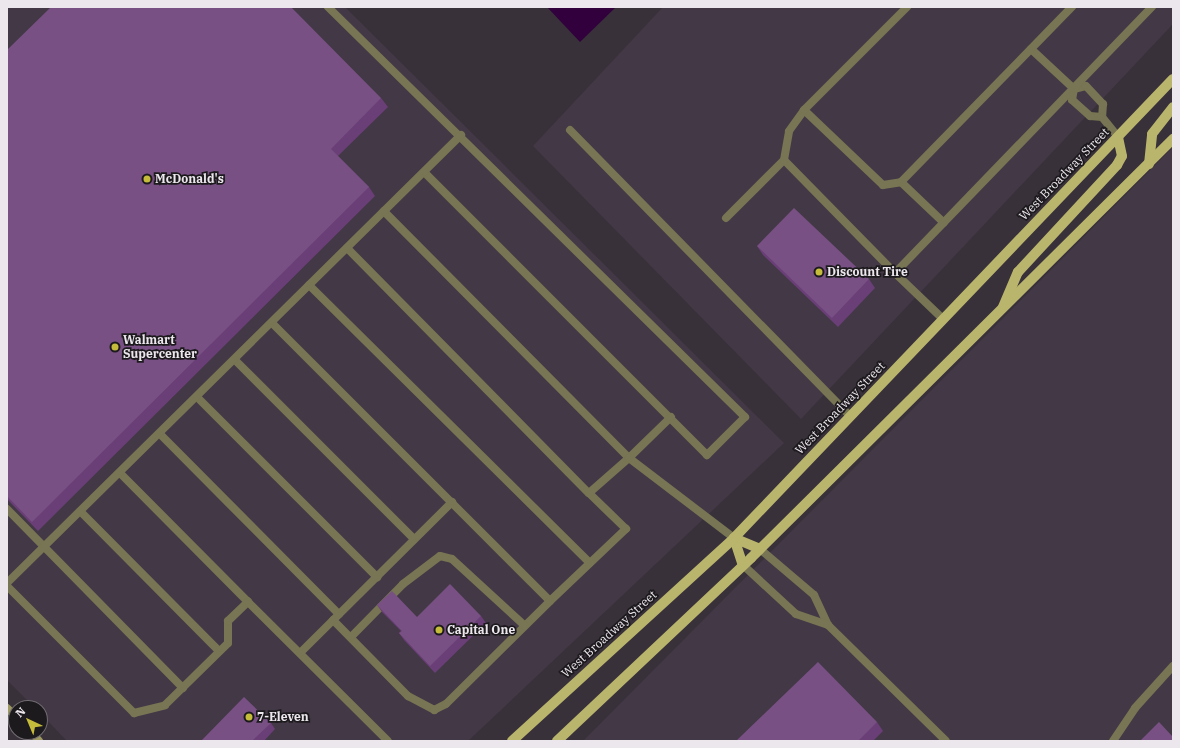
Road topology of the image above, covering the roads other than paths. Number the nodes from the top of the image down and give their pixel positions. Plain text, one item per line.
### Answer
1 (328, 7) edge
2 (907, 7) edge
3 (1072, 7) edge
4 (1152, 7) edge
5 (1031, 48) junction
6 (1173, 79) edge
7 (1074, 89) junction
8 (1173, 107) edge
9 (804, 110) junction
10 (1102, 117) junction
11 (570, 130) dead end
12 (461, 135) junction
13 (1118, 137) junction
14 (1173, 140) edge
15 (784, 160) junction
16 (1149, 164) junction
17 (424, 172) junction
18 (901, 182) junction
19 (384, 211) junction
20 (726, 218) dead end
21 (944, 223) junction
22 (347, 248) junction
23 (896, 272) junction
24 (309, 285) junction
25 (1001, 312) junction
26 (943, 319) junction
27 (272, 323) junction
28 (234, 360) junction
29 (197, 397) junction
30 (850, 416) junction
31 (671, 417) junction
32 (160, 434) junction
33 (629, 458) junction
34 (120, 474) junction
35 (589, 492) junction
36 (452, 502) junction
37 (7, 509) edge
38 (81, 512) junction
39 (734, 538) junction
40 (414, 539) junction
41 (46, 548) junction
42 (760, 549) junction
43 (590, 563) junction
44 (743, 565) junction
45 (377, 577) junction
46 (7, 584) edge
47 (550, 601) junction
48 (248, 602) junction
49 (336, 617) junction
50 (524, 625) junction
51 (828, 625) junction
52 (351, 637) junction
53 (219, 651) junction
54 (301, 652) junction
55 (1173, 666) edge
56 (183, 688) junction
57 (942, 740) edge
58 (388, 741) edge
59 (512, 741) edge
60 (557, 741) edge
61 (1114, 741) edge

1 - 12 lane
2 - 9 lane
3 - 5 lane
4 - 7 lane
5 - 7 lane
5 - 18 lane
6 - 13 main road, West Broadway Street
7 - 10 lane
7 - 10 lane
7 - 21 lane
8 - 16 main road
9 - 15 lane
9 - 18 lane
10 - 13 lane
11 - 30 lane
12 - 17 lane
12 - 31 lane
13 - 25 main road
13 - 26 main road, West Broadway Street
14 - 16 main road
15 - 20 lane
15 - 23 lane
16 - 25 main road
17 - 19 lane
17 - 31 lane
18 - 21 lane
19 - 22 lane
19 - 33 lane
21 - 23 lane
22 - 24 lane
22 - 35 lane
23 - 26 lane
24 - 27 lane
24 - 43 lane
25 - 42 main road
26 - 30 main road, West Broadway Street
27 - 28 lane
27 - 36 lane
28 - 29 lane
28 - 40 lane
29 - 32 lane
29 - 45 lane
30 - 39 main road, West Broadway Street
31 - 33 lane
32 - 34 lane
32 - 49 lane
33 - 35 lane
33 - 39 lane
34 - 38 lane
34 - 48 lane
35 - 43 lane
36 - 40 lane
36 - 47 lane
37 - 41 lane
38 - 41 lane
38 - 53 lane
39 - 42 main road
39 - 44 main road
39 - 59 main road, West Broadway Street
40 - 45 lane
41 - 46 lane
41 - 56 lane
42 - 44 main road
42 - 51 lane
43 - 47 lane
44 - 51 lane
44 - 60 main road
45 - 49 lane
46 - 56 lane
47 - 50 lane
48 - 53 lane
48 - 54 lane
49 - 52 lane
49 - 54 lane
50 - 52 lane
50 - 52 lane
51 - 57 lane
53 - 56 lane
54 - 58 lane
55 - 61 lane

